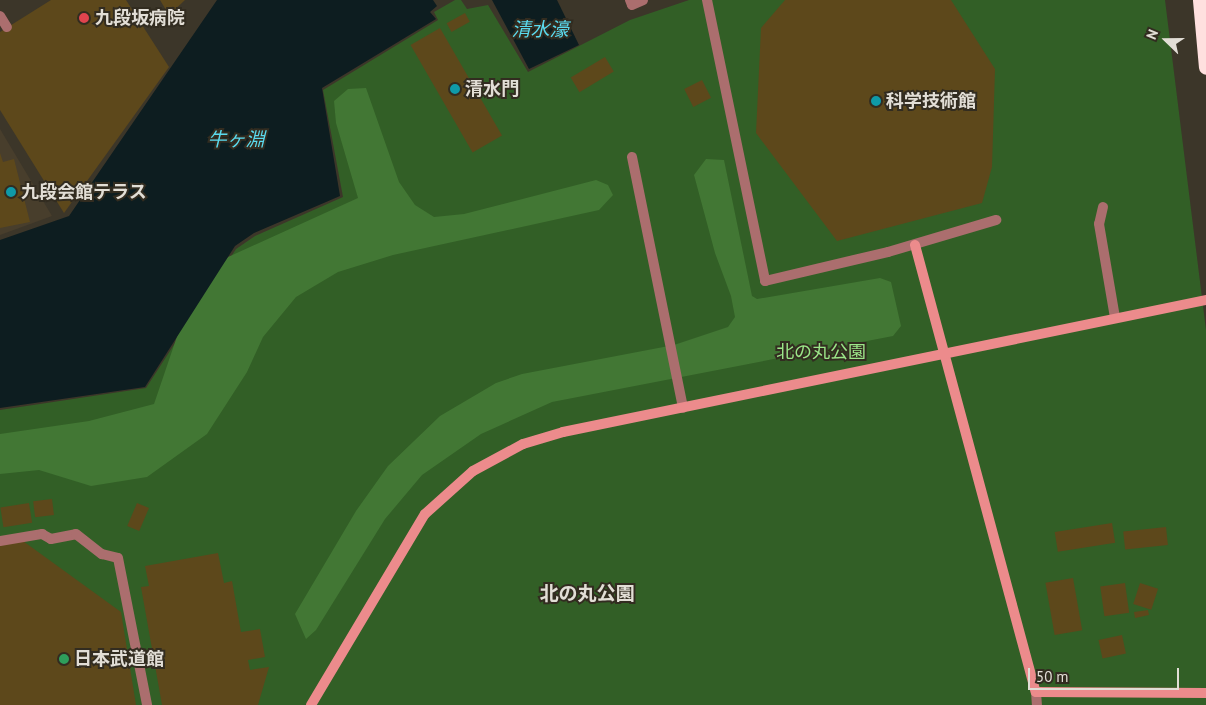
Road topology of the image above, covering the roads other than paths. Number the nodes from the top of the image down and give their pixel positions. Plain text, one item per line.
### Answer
1 (630, 0) edge
2 (643, 0) edge
3 (707, 0) edge
4 (1200, 0) edge
5 (0, 16) edge
6 (6, 26) dead end
7 (1206, 67) edge
8 (632, 157) dead end
9 (1102, 207) dead end
10 (996, 220) dead end
11 (915, 245) junction
12 (1206, 300) edge
13 (1115, 318) junction
14 (946, 352) junction
15 (683, 408) junction
16 (0, 541) edge
17 (1036, 692) junction
18 (1206, 692) edge
19 (147, 705) edge
20 (311, 705) edge
21 (1037, 705) edge

1 - 2 lane
3 - 11 lane
4 - 7 highway
5 - 6 lane
8 - 15 lane
9 - 13 lane
10 - 11 lane
11 - 14 street
12 - 13 street
13 - 14 street
14 - 15 street
14 - 17 street
15 - 20 street
16 - 19 lane
17 - 18 street
17 - 21 lane

